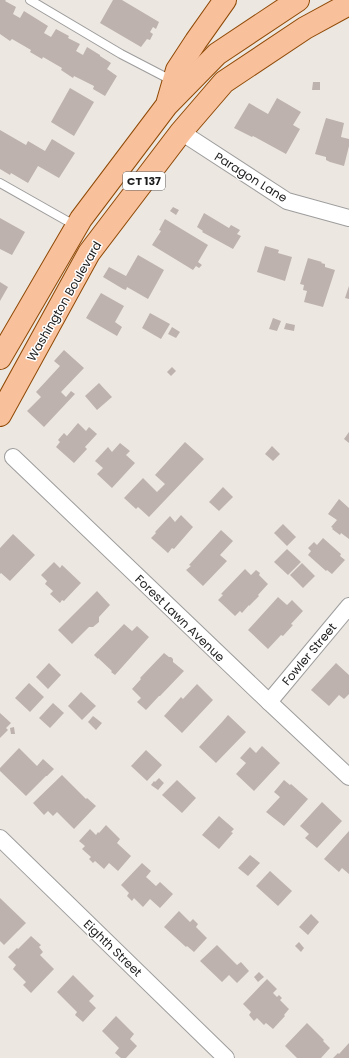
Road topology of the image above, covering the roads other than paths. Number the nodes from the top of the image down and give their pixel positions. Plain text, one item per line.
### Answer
1 (30, 0) edge
2 (225, 0) edge
3 (298, 0) edge
4 (349, 4) edge
5 (174, 82) junction
6 (167, 105) junction
7 (181, 132) junction
8 (0, 183) edge
9 (349, 218) edge
10 (76, 227) junction
11 (0, 358) edge
12 (0, 415) edge
13 (13, 457) dead end
14 (349, 606) edge
15 (268, 702) junction
16 (349, 777) edge
17 (0, 838) edge
18 (226, 1058) edge

1 - 5 lane
2 - 5 main road
3 - 6 main road, CT 137
4 - 7 main road, Washington Boulevard / CT 137
5 - 6 main road
6 - 10 main road, CT 137
7 - 9 street, Paragon Lane
7 - 12 main road, Washington Boulevard / CT 137
8 - 10 lane
10 - 11 main road, CT 137
13 - 15 street, Forest Lawn Avenue
14 - 15 street, Fowler Street
15 - 16 street, Forest Lawn Avenue
17 - 18 street, Eighth Street

